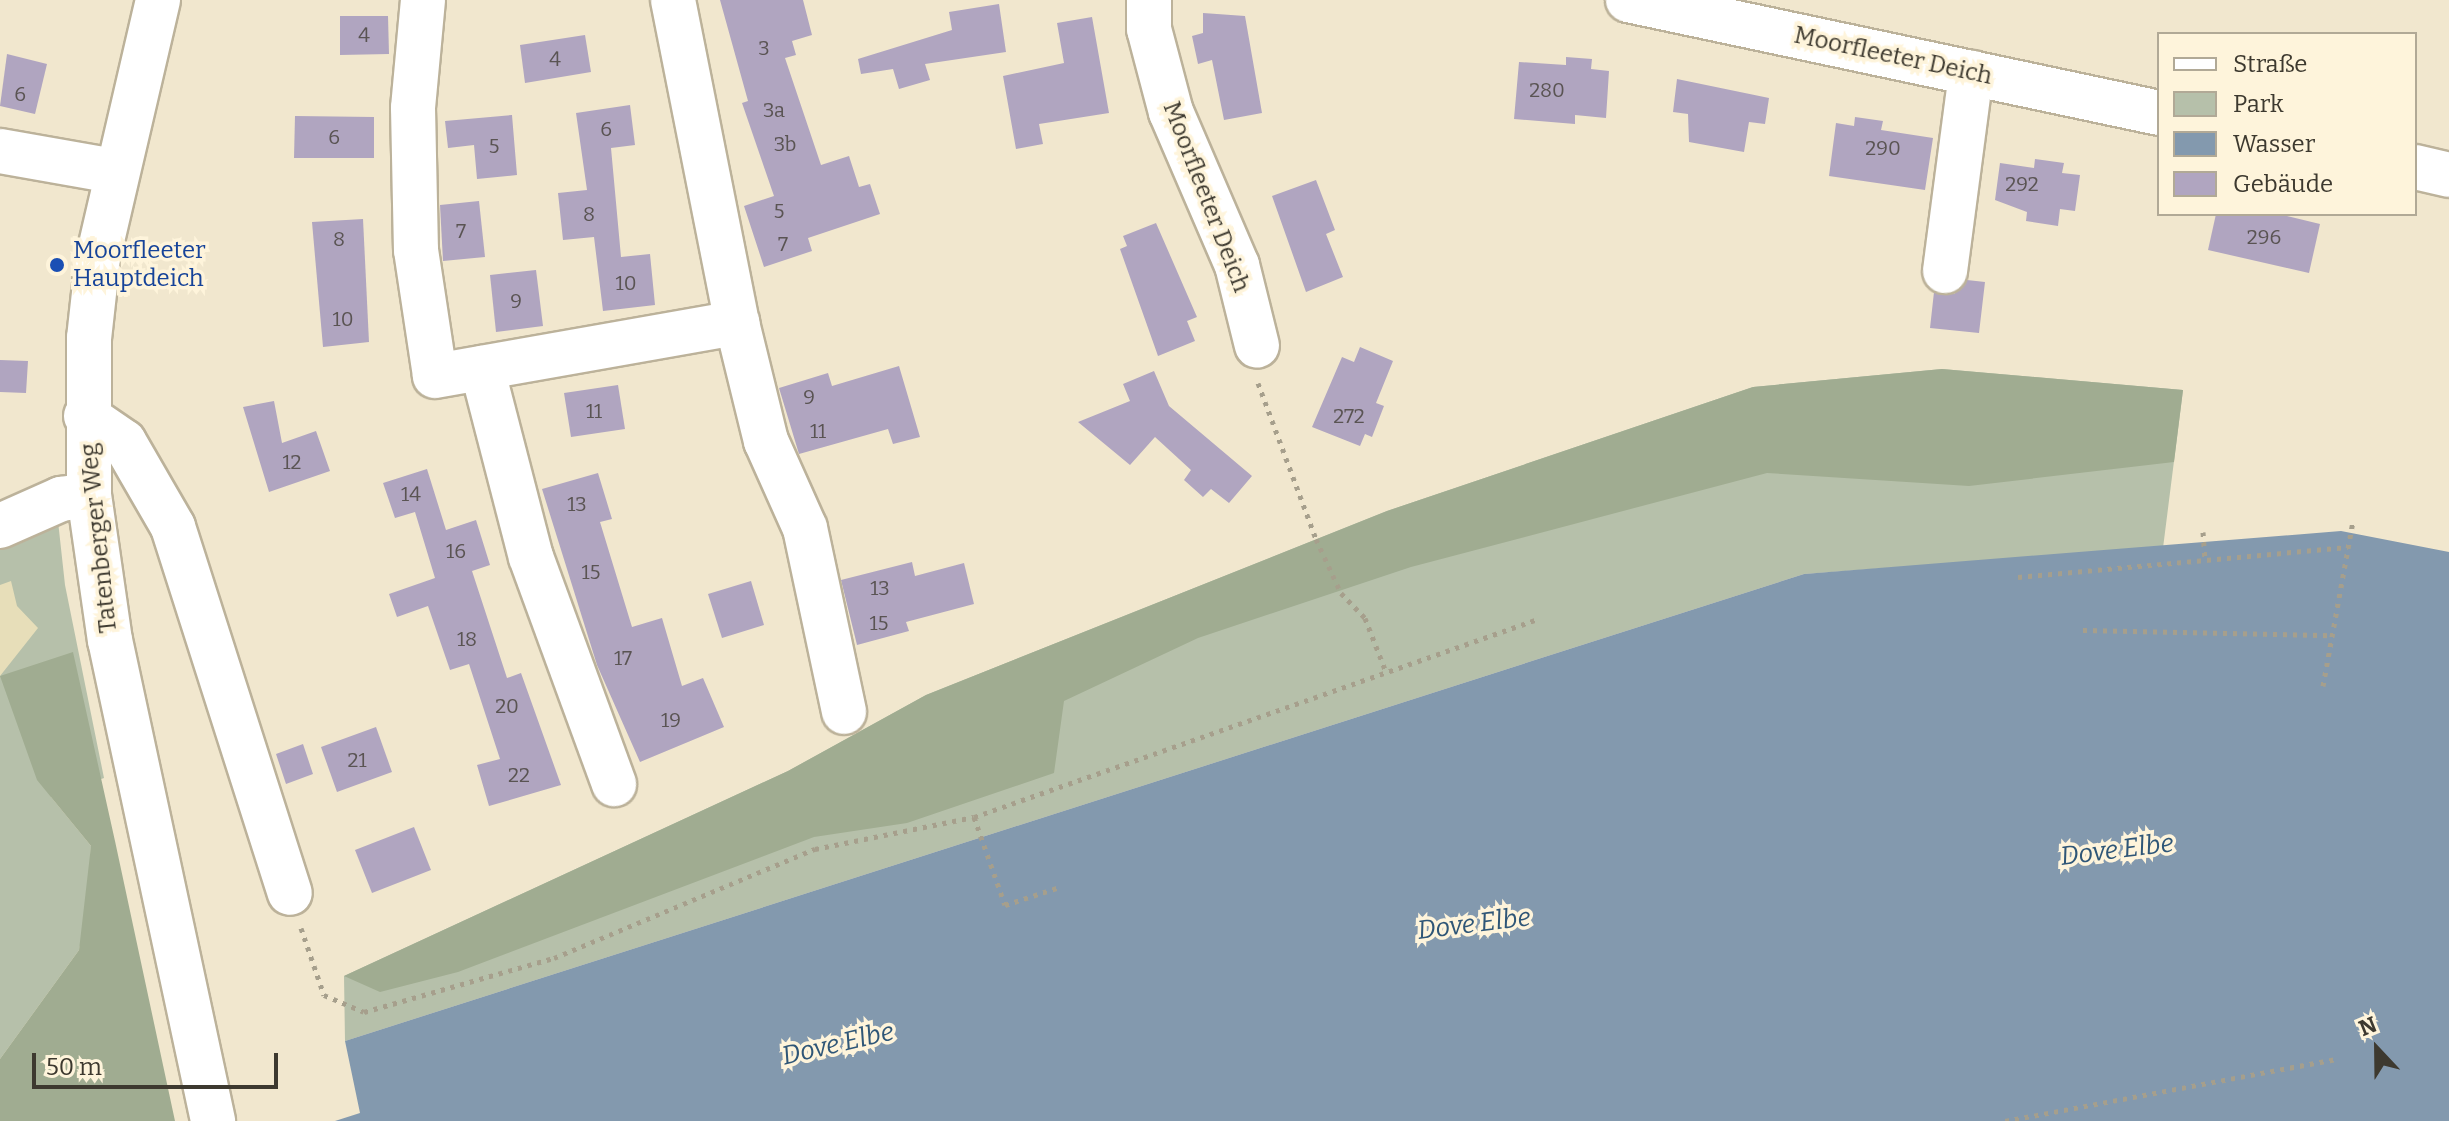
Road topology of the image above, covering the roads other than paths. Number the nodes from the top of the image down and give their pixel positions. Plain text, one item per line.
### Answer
1 (158, 0) edge
2 (423, 0) edge
3 (673, 0) edge
4 (1149, 0) edge
5 (1628, 0) edge
6 (1971, 73) junction
7 (2157, 113) edge
8 (0, 151) edge
9 (2417, 167) edge
10 (113, 171) junction
11 (2449, 175) edge
12 (1945, 271) dead end
13 (737, 323) junction
14 (1257, 346) dead end
15 (482, 368) junction
16 (86, 416) junction
17 (89, 495) junction
18 (0, 526) edge
19 (844, 712) dead end
20 (614, 784) dead end
21 (290, 893) road end
22 (213, 1121) edge

1 - 10 street, Tatenberger Weg
2 - 15 street
3 - 13 street
4 - 14 street, Moorfleeter Deich
5 - 6 street, Moorfleeter Deich
6 - 7 street, Moorfleeter Deich
6 - 12 street
8 - 10 street
9 - 11 street
10 - 16 street, Tatenberger Weg
13 - 15 street
13 - 19 street
15 - 20 street
16 - 17 street, Tatenberger Weg
16 - 21 street
17 - 18 street
17 - 22 street, Tatenberger Weg

